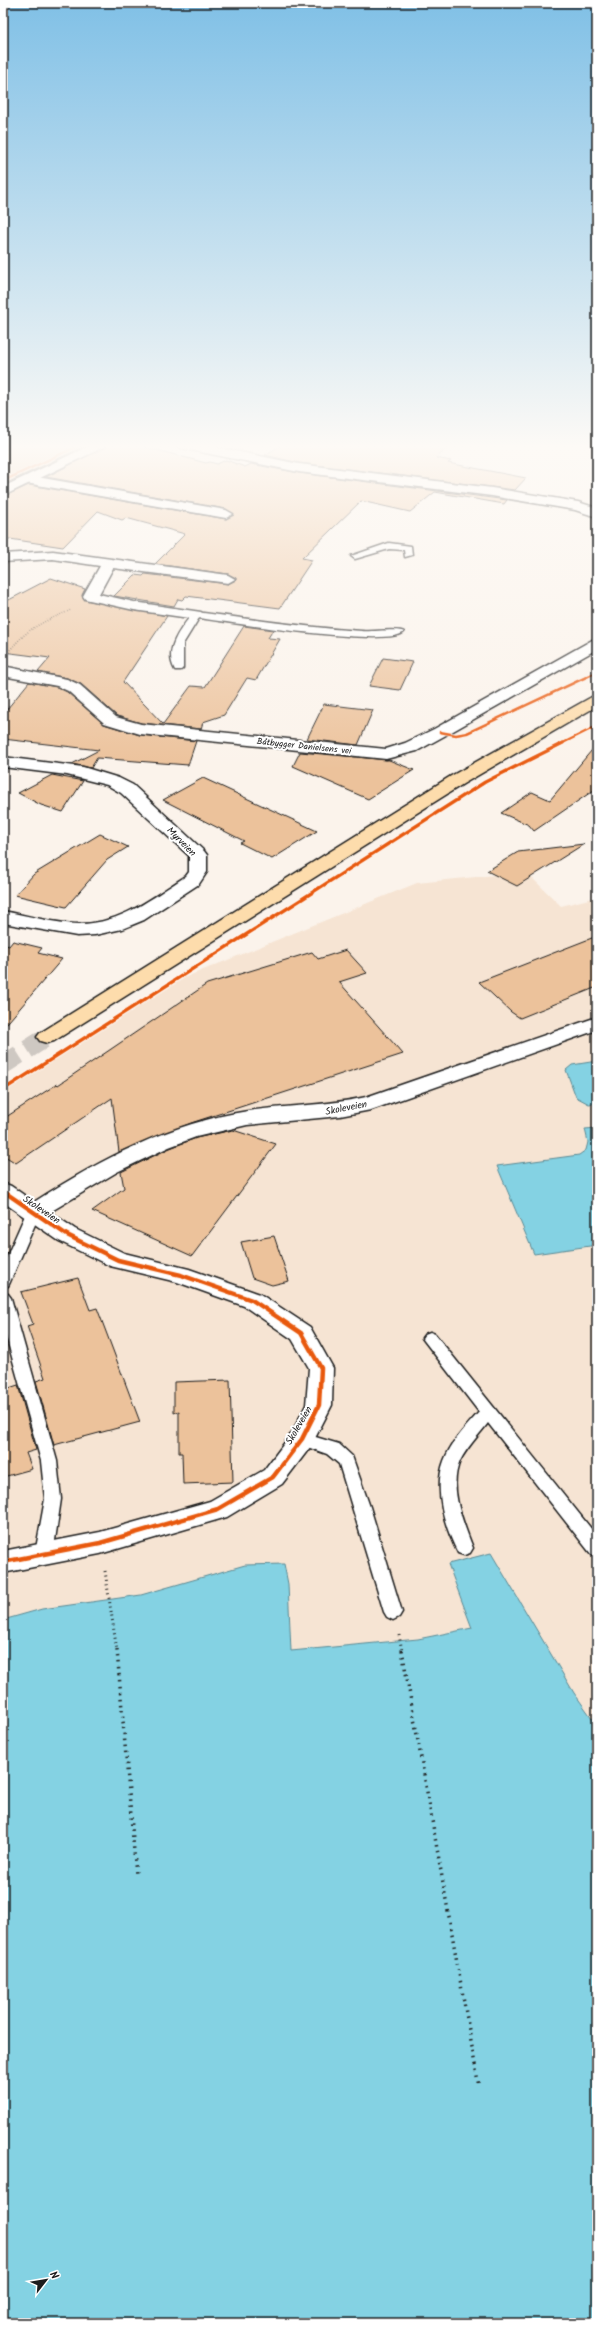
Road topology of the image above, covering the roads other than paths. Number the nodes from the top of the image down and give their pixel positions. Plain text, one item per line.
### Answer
1 (367, 553) edge
2 (355, 556) dead end
3 (3, 558) edge
4 (109, 563) junction
5 (228, 579) dead end
6 (196, 615) junction
7 (399, 632) dead end
8 (594, 644) dead end
9 (178, 668) dead end
10 (3, 671) edge
11 (597, 699) edge
12 (3, 762) edge
13 (3, 917) edge
14 (597, 1023) edge
15 (47, 1037) tunnel mouth
16 (3, 1191) edge
17 (33, 1213) junction
18 (3, 1282) edge
19 (3, 1298) edge
20 (430, 1338) dead end
21 (488, 1414) junction
22 (302, 1439) junction
23 (464, 1548) dead end
24 (597, 1549) edge
25 (44, 1554) junction
26 (3, 1562) edge
27 (393, 1612) dead end

1 - 2 lane
3 - 4 street
4 - 5 street
4 - 6 street
6 - 7 lane
6 - 9 lane
8 - 10 street, Båtbygger Danielsens vei
11 - 15 highway
12 - 13 street, Myrveien
14 - 17 street, Skoleveien
16 - 17 street, Skoleveien
17 - 18 lane
17 - 22 street, Skoleveien
19 - 25 lane
20 - 21 lane
21 - 23 lane
21 - 24 lane
22 - 25 street, Skoleveien
22 - 27 lane
25 - 26 street, Skoleveien

